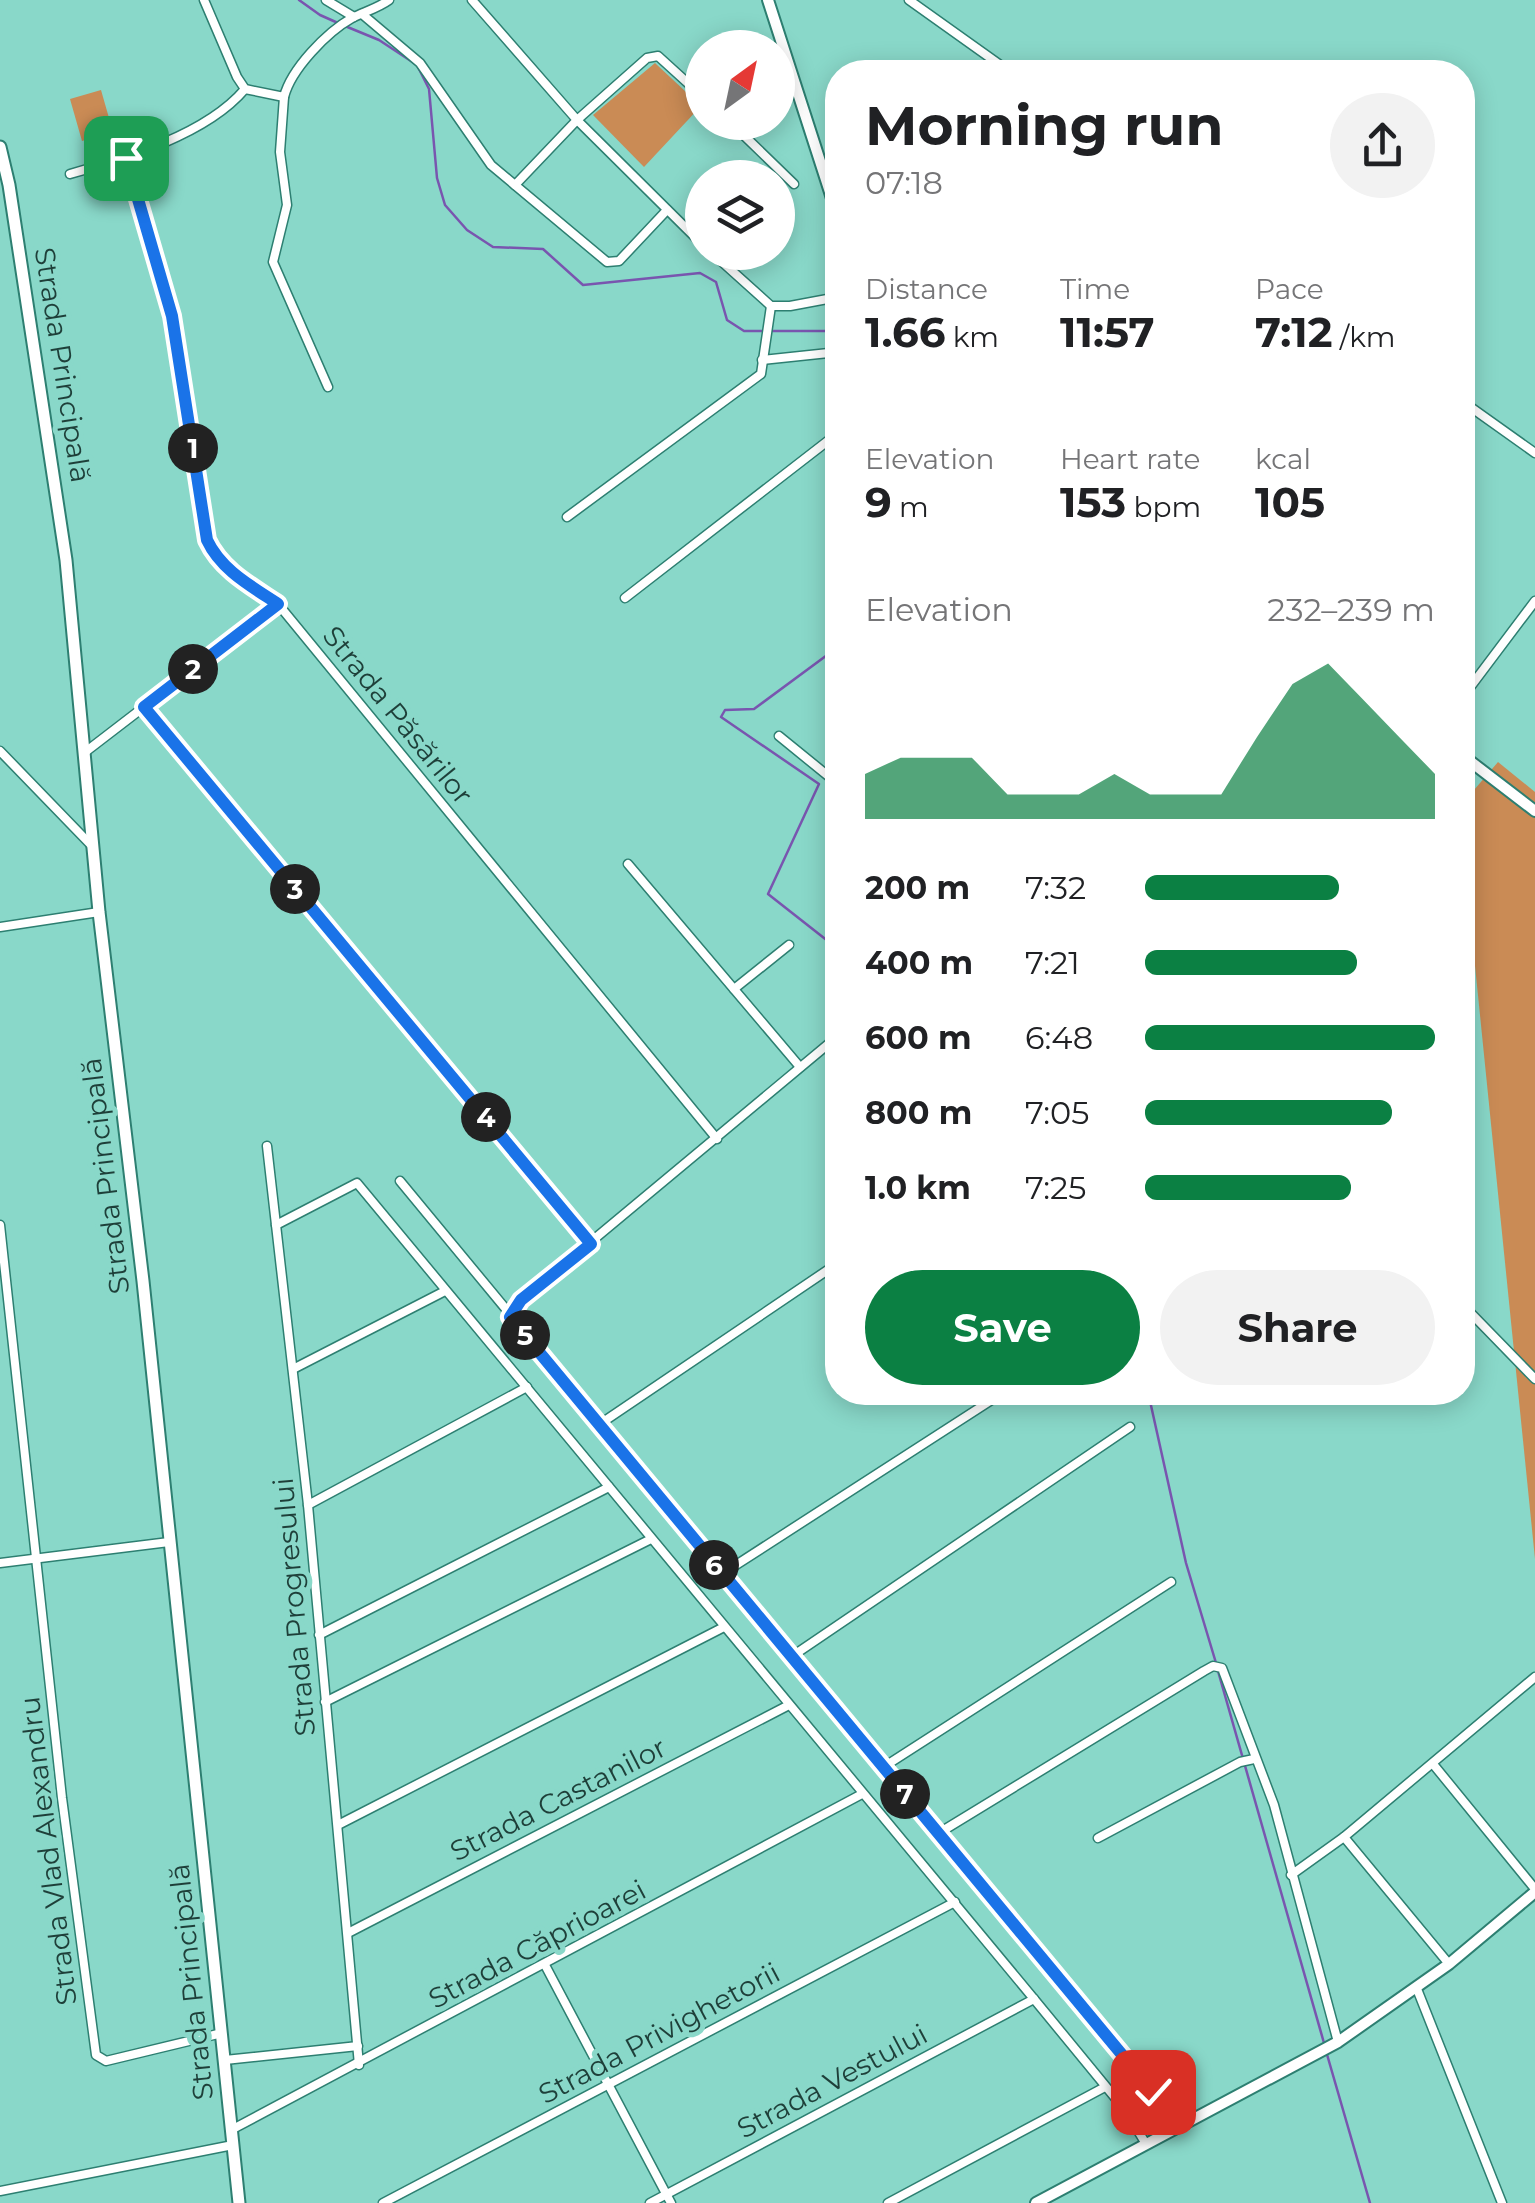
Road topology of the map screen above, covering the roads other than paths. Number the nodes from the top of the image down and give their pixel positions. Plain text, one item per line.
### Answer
1 (204, 0) edge
2 (326, 0) edge
3 (389, 0) edge
4 (472, 0) edge
5 (768, 0) edge
6 (908, 0) edge
7 (354, 18) junction
8 (993, 60) edge
9 (685, 81) edge
10 (245, 89) junction
11 (284, 97) junction
12 (577, 120) junction
13 (749, 140) edge
14 (0, 147) edge
15 (126, 158) junction
16 (769, 160) edge
17 (70, 174) dead end
18 (825, 177) edge
19 (514, 186) junction
20 (666, 210) junction
21 (685, 228) edge
22 (731, 270) edge
23 (825, 300) edge
24 (772, 306) junction
25 (825, 353) edge
26 (762, 360) junction
27 (328, 387) dead end
28 (1475, 410) edge
29 (825, 443) edge
30 (1535, 453) edge
31 (567, 517) dead end
32 (625, 598) dead end
33 (1535, 601) edge
34 (278, 604) junction
35 (1475, 681) edge
36 (144, 707) junction
37 (778, 736) dead end
38 (84, 753) junction
39 (2, 757) edge
40 (1475, 765) edge
41 (825, 774) edge
42 (1535, 810) edge
43 (93, 847) junction
44 (628, 864) dead end
45 (99, 912) junction
46 (0, 927) edge
47 (788, 945) dead end
48 (734, 989) junction
49 (825, 1047) edge
50 (800, 1067) junction
51 (718, 1138) junction
52 (266, 1146) dead end
53 (400, 1181) dead end
54 (0, 1225) edge
55 (276, 1225) junction
56 (591, 1244) junction
57 (825, 1271) edge
58 (446, 1291) junction
59 (510, 1317) junction
60 (1475, 1317) edge
61 (293, 1369) junction
62 (1535, 1379) edge
63 (526, 1388) junction
64 (984, 1405) edge
65 (600, 1424) junction
66 (1130, 1427) dead end
67 (609, 1487) junction
68 (308, 1505) junction
69 (651, 1538) junction
70 (169, 1542) junction
71 (38, 1558) junction
72 (0, 1563) edge
73 (722, 1574) junction
74 (1171, 1582) dead end
75 (724, 1627) junction
76 (319, 1634) junction
77 (790, 1658) junction
78 (1535, 1677) edge
79 (325, 1702) junction
80 (789, 1705) junction
81 (1254, 1759) junction
82 (1432, 1764) junction
83 (882, 1768) junction
84 (862, 1794) junction
85 (338, 1824) junction
86 (940, 1833) junction
87 (1098, 1838) dead end
88 (1344, 1838) junction
89 (1292, 1875) junction
90 (1535, 1890) edge
91 (955, 1902) junction
92 (348, 1933) junction
93 (1449, 1964) junction
94 (545, 1965) junction
95 (1417, 1989) junction
96 (1034, 1999) junction
97 (222, 2032) junction
98 (1338, 2042) junction
99 (358, 2046) junction
100 (225, 2060) junction
101 (359, 2065) junction
102 (611, 2084) junction
103 (1106, 2087) junction
104 (1189, 2122) junction
105 (231, 2130) junction
106 (1146, 2144) junction
107 (233, 2145) junction
108 (0, 2190) edge
109 (669, 2198) edge
110 (239, 2203) edge
111 (384, 2203) edge
112 (650, 2203) edge
113 (888, 2203) edge
114 (1036, 2203) edge
115 (1502, 2203) edge

1 - 10 street
2 - 7 street
3 - 7 street
4 - 12 street
5 - 18 street
6 - 8 street
7 - 11 street
7 - 19 street
9 - 12 street
10 - 11 street
10 - 15 street
11 - 27 street
12 - 19 street
12 - 20 street
13 - 16 street
14 - 38 main road, Strada Principală
15 - 17 street
15 - 34 street, Strada Păsărilor
19 - 20 street
20 - 21 street
22 - 24 street
23 - 24 street
24 - 26 street
25 - 26 street
26 - 31 street
28 - 30 street
29 - 32 street
33 - 35 street
34 - 36 street
34 - 51 street, Strada Păsărilor
36 - 38 street
36 - 56 street
37 - 41 street
38 - 43 main road, Strada Principală
39 - 43 street
40 - 42 street
43 - 45 main road, Strada Principală
44 - 48 street
45 - 46 street
45 - 70 main road, Strada Principală
47 - 48 street
48 - 50 street
49 - 50 street
50 - 51 street
51 - 56 street
52 - 55 street, Strada Progresului
53 - 59 street
54 - 71 street, Strada Vlad Alexandru
55 - 58 street
55 - 61 street, Strada Progresului
56 - 59 street
57 - 65 street
58 - 61 street
58 - 63 street
59 - 65 street
60 - 62 street
61 - 68 street, Strada Progresului
63 - 67 street
63 - 68 street
64 - 73 street
65 - 73 street
66 - 77 street
67 - 69 street
67 - 76 street
68 - 76 street, Strada Progresului
69 - 75 street
69 - 79 street
70 - 71 street
70 - 97 main road, Strada Principală
71 - 72 street
71 - 97 street, Strada Vlad Alexandru
73 - 77 street
74 - 83 street
75 - 80 street
75 - 85 street
76 - 79 street, Strada Progresului
77 - 83 street
78 - 82 street
79 - 85 street, Strada Progresului
80 - 84 street
80 - 92 street, Strada Castanilor
81 - 86 street
81 - 87 street
81 - 89 street
82 - 88 street
82 - 90 street
83 - 86 street
84 - 91 street
84 - 94 street, Strada Căprioarei
85 - 92 street, Strada Progresului
86 - 104 street
88 - 89 street
88 - 93 street
89 - 98 street
90 - 93 street
91 - 96 street
91 - 102 street, Strada Privighetorii
92 - 99 street, Strada Progresului
93 - 95 street
94 - 101 street, Strada Căprioarei
94 - 102 street
95 - 98 street
95 - 115 street
96 - 103 street
96 - 109 street, Strada Vestului
97 - 100 main road, Strada Principală
98 - 104 street
99 - 100 street
99 - 101 street, Strada Progresului
100 - 105 main road, Strada Principală
101 - 105 street, Strada Căprioarei
102 - 109 street
102 - 111 street, Strada Privighetorii
103 - 106 street
103 - 113 street
104 - 106 street
105 - 107 main road, Strada Principală
106 - 114 street
107 - 108 street
107 - 110 main road, Strada Principală
109 - 112 street, Strada Vestului

